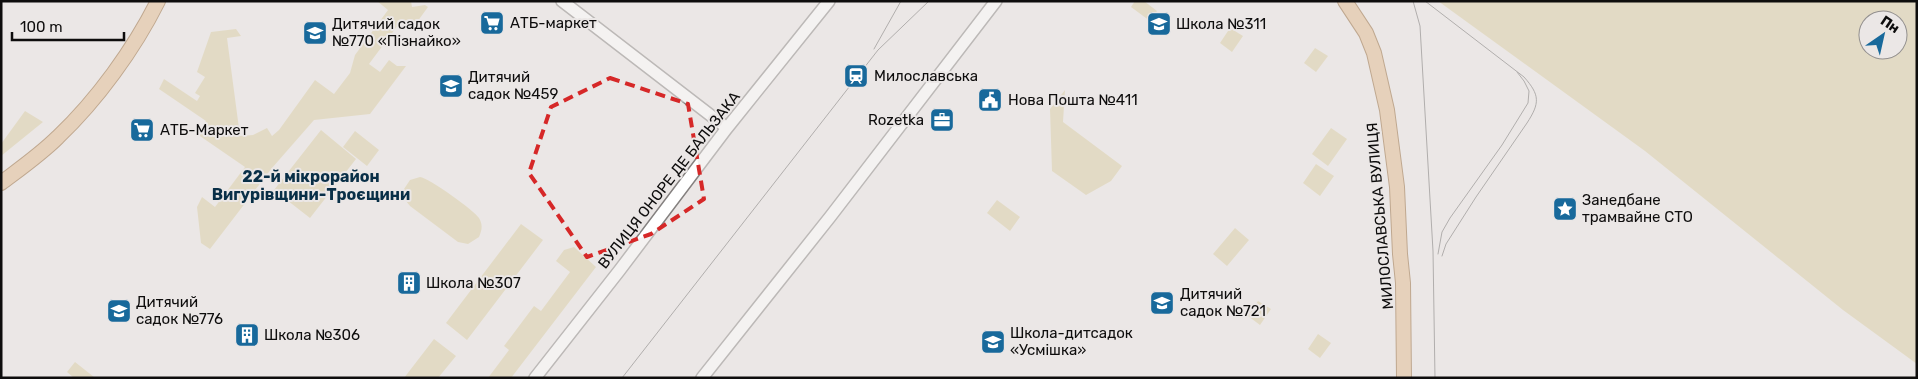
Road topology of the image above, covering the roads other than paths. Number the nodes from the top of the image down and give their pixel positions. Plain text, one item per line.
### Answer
1 (158, 1) edge
2 (562, 1) edge
3 (830, 1) edge
4 (996, 1) edge
5 (1345, 1) edge
6 (727, 128) junction
7 (1, 183) edge
8 (535, 378) edge
9 (702, 378) edge
10 (1404, 378) edge

1 - 7 main road
2 - 6 street
3 - 6 street, ВУЛИЦЯ ОНОРЕ ДЕ БАЛЬЗАКА
4 - 9 street
5 - 10 main road, МИЛОСЛАВСЬКА ВУЛИЦЯ
6 - 8 street, ВУЛИЦЯ ОНОРЕ ДЕ БАЛЬЗАКА

